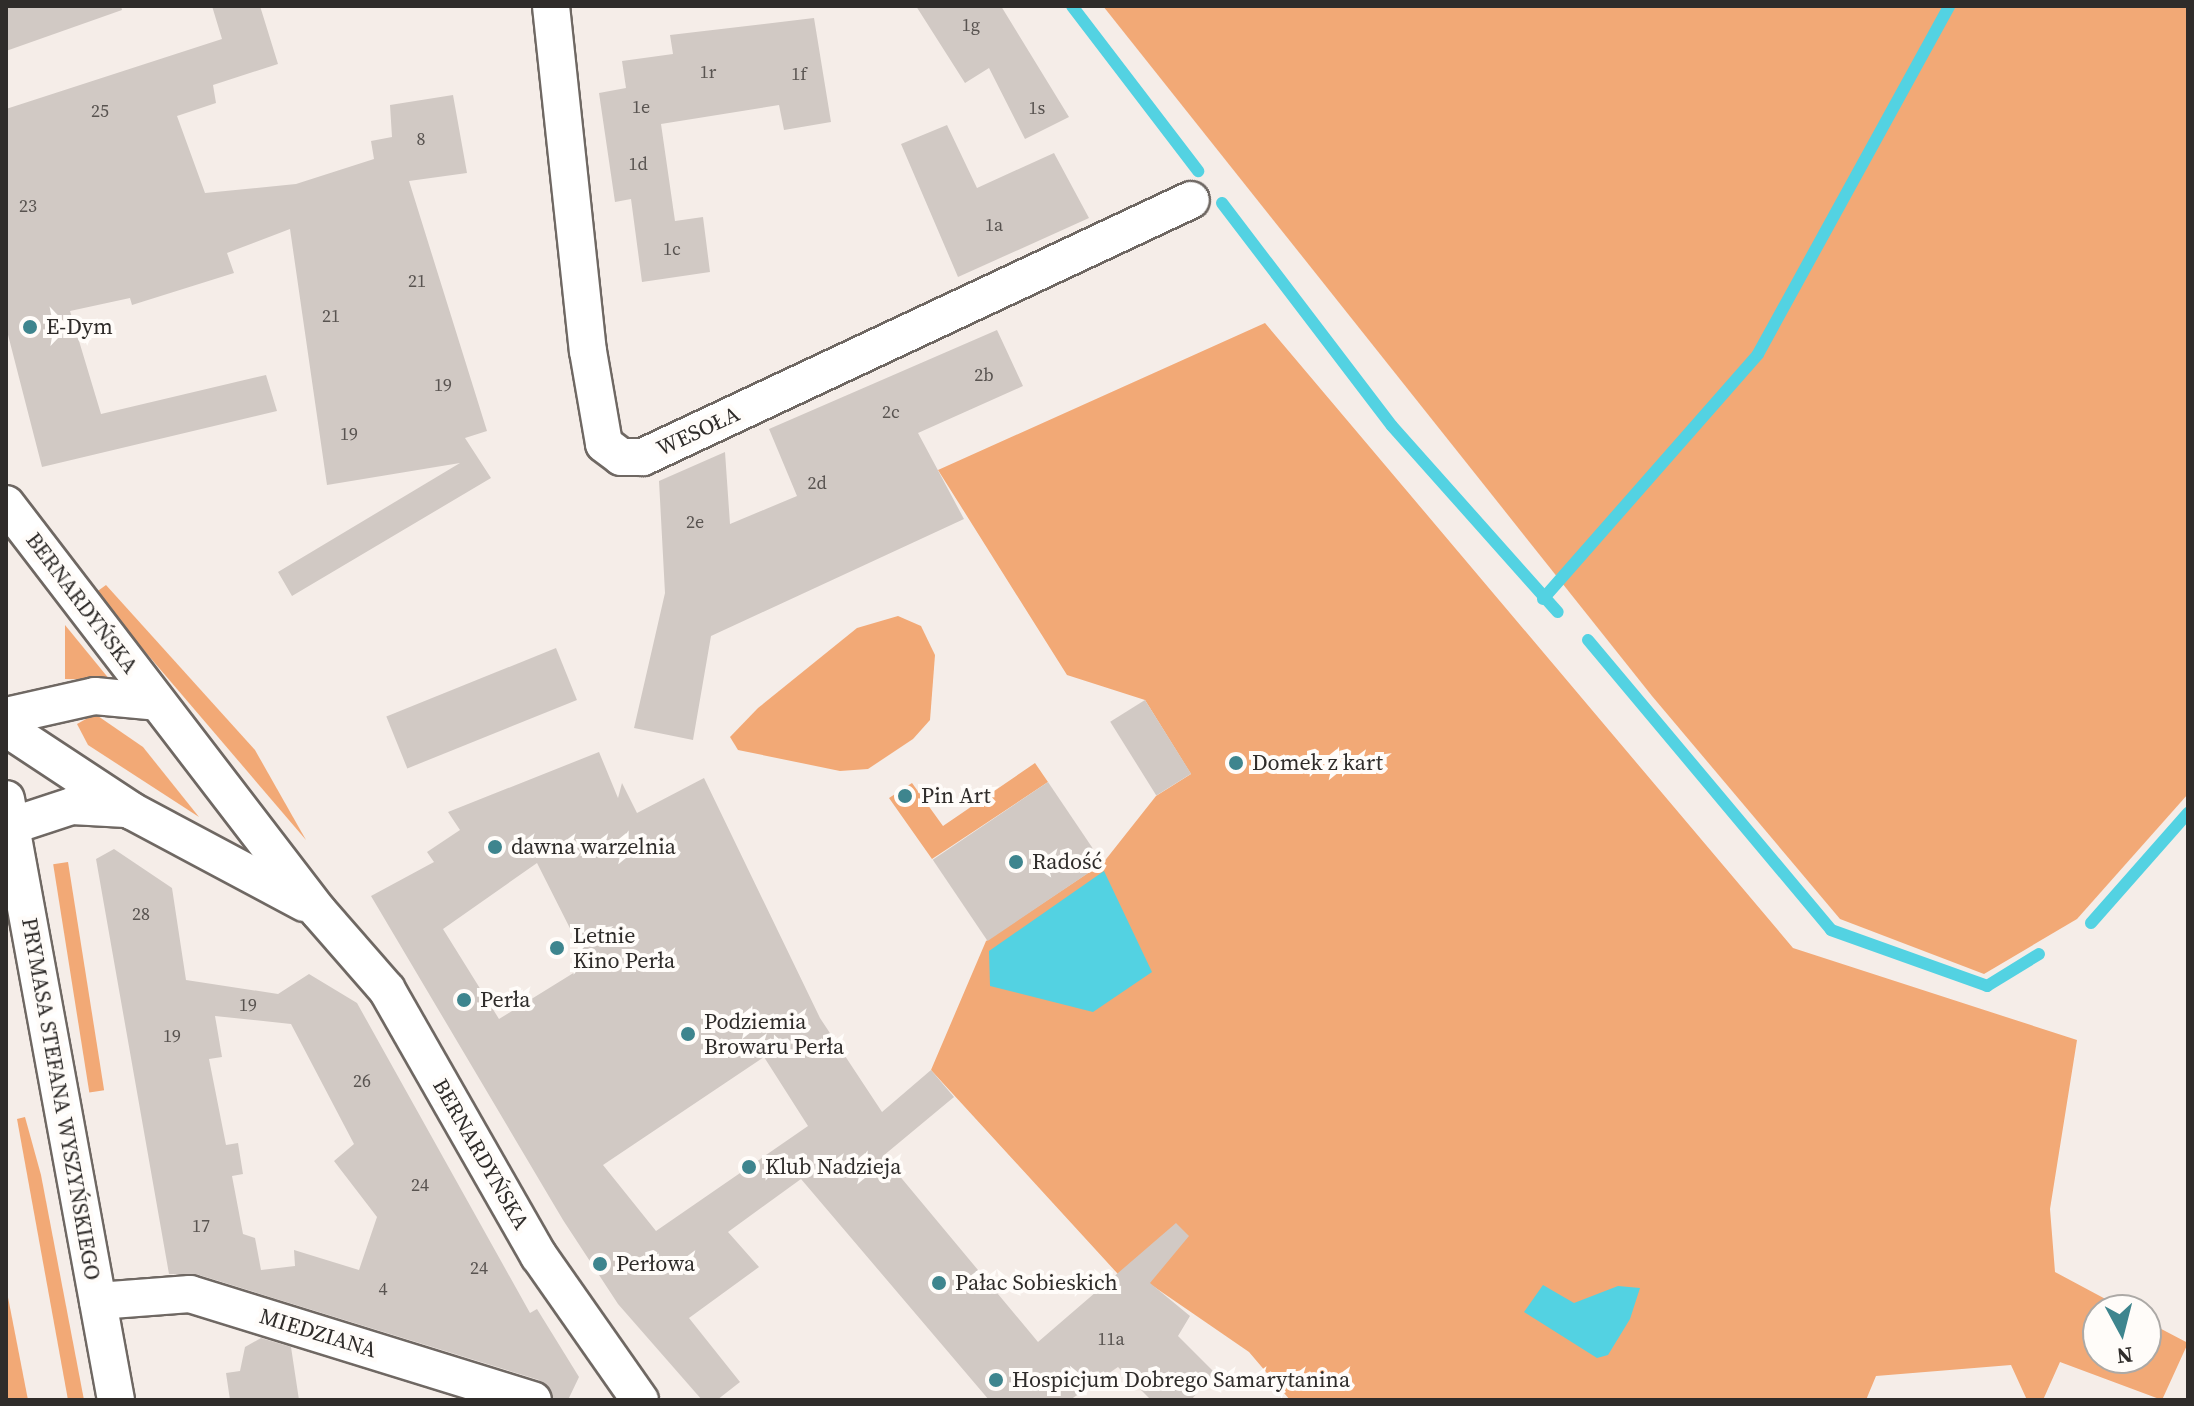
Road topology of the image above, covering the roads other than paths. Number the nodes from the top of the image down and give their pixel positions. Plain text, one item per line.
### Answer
1 (551, 6) edge
2 (1191, 200) dead end
3 (6, 504) edge
4 (157, 702) junction
5 (6, 716) edge
6 (6, 728) edge
7 (132, 811) junction
8 (8, 813) edge
9 (319, 912) junction
10 (98, 1301) junction
11 (636, 1398) edge
12 (116, 1400) edge
13 (533, 1400) edge

1 - 2 street, WESOŁA
3 - 4 street, BERNARDYŃSKA
4 - 5 street, BERNARDYŃSKA
4 - 9 street, BERNARDYŃSKA
6 - 7 street, BERNARDYŃSKA
7 - 8 street, BERNARDYŃSKA
7 - 9 street, BERNARDYŃSKA
8 - 10 street, PRYMASA STEFANA WYSZYŃSKIEGO
9 - 11 street, BERNARDYŃSKA
10 - 12 street, PRYMASA STEFANA WYSZYŃSKIEGO
10 - 13 street, MIEDZIANA

